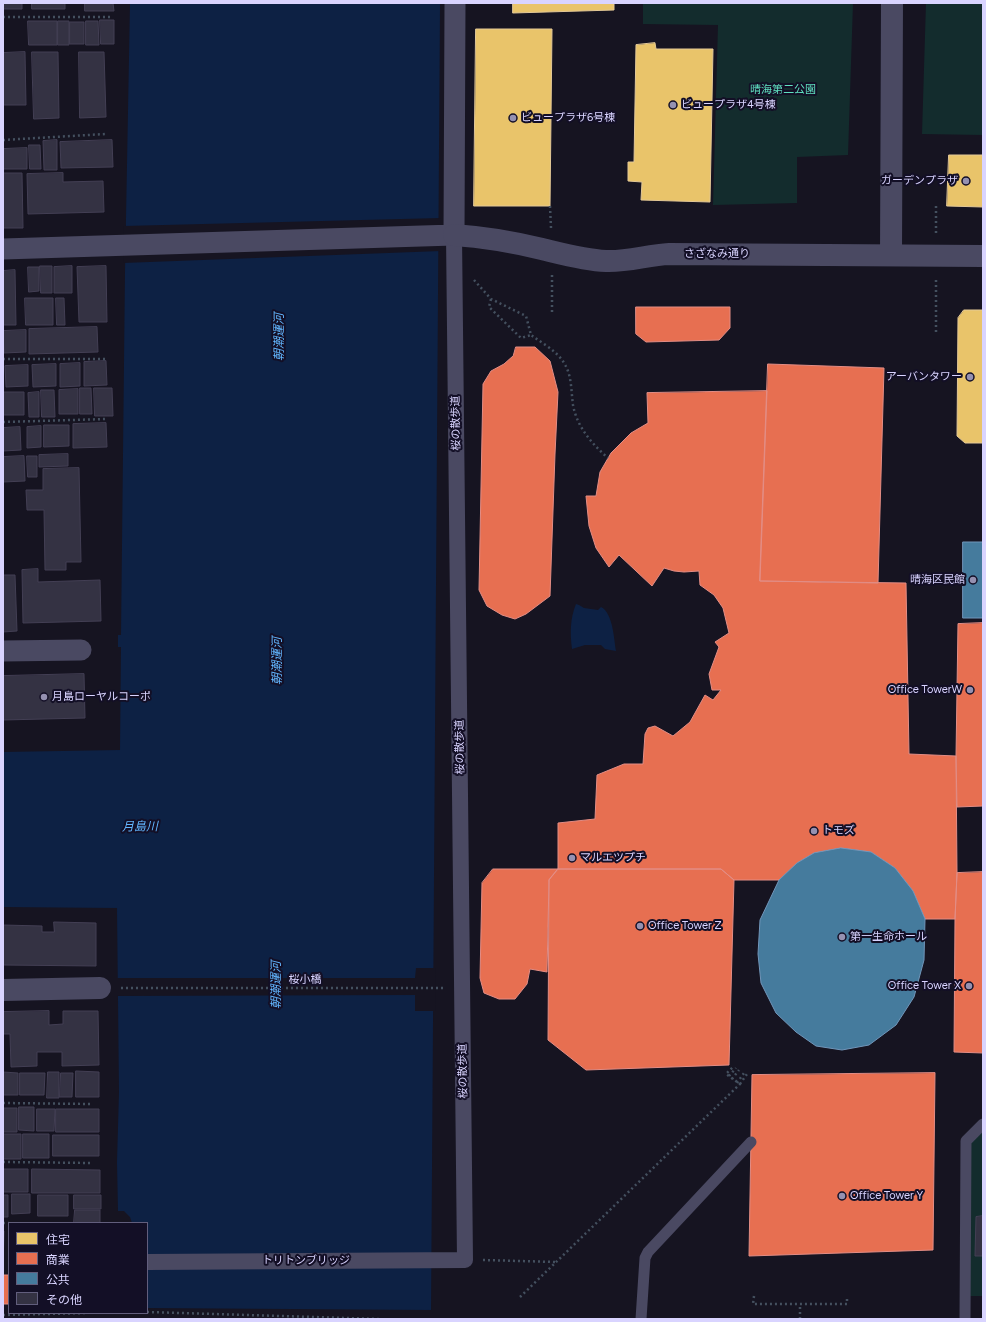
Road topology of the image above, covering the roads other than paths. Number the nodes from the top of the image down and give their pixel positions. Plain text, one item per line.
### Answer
1 (455, 3) edge
2 (892, 3) edge
3 (450, 235) junction
4 (3, 248) edge
5 (891, 255) junction
6 (983, 256) edge
7 (81, 650) dead end
8 (3, 651) edge
9 (100, 988) road end
10 (3, 990) edge
11 (983, 1124) edge
12 (751, 1142) dead end
13 (465, 1260) joint
14 (148, 1262) edge
15 (641, 1319) edge
16 (965, 1319) edge

1 - 3 street
2 - 5 street
3 - 4 street
3 - 5 street, さざなみ通り
3 - 13 street, 桜の散歩道
5 - 6 street, さざなみ通り
7 - 8 street
9 - 10 street
11 - 16 lane
12 - 15 lane
13 - 14 street, トリトンブリッジ

